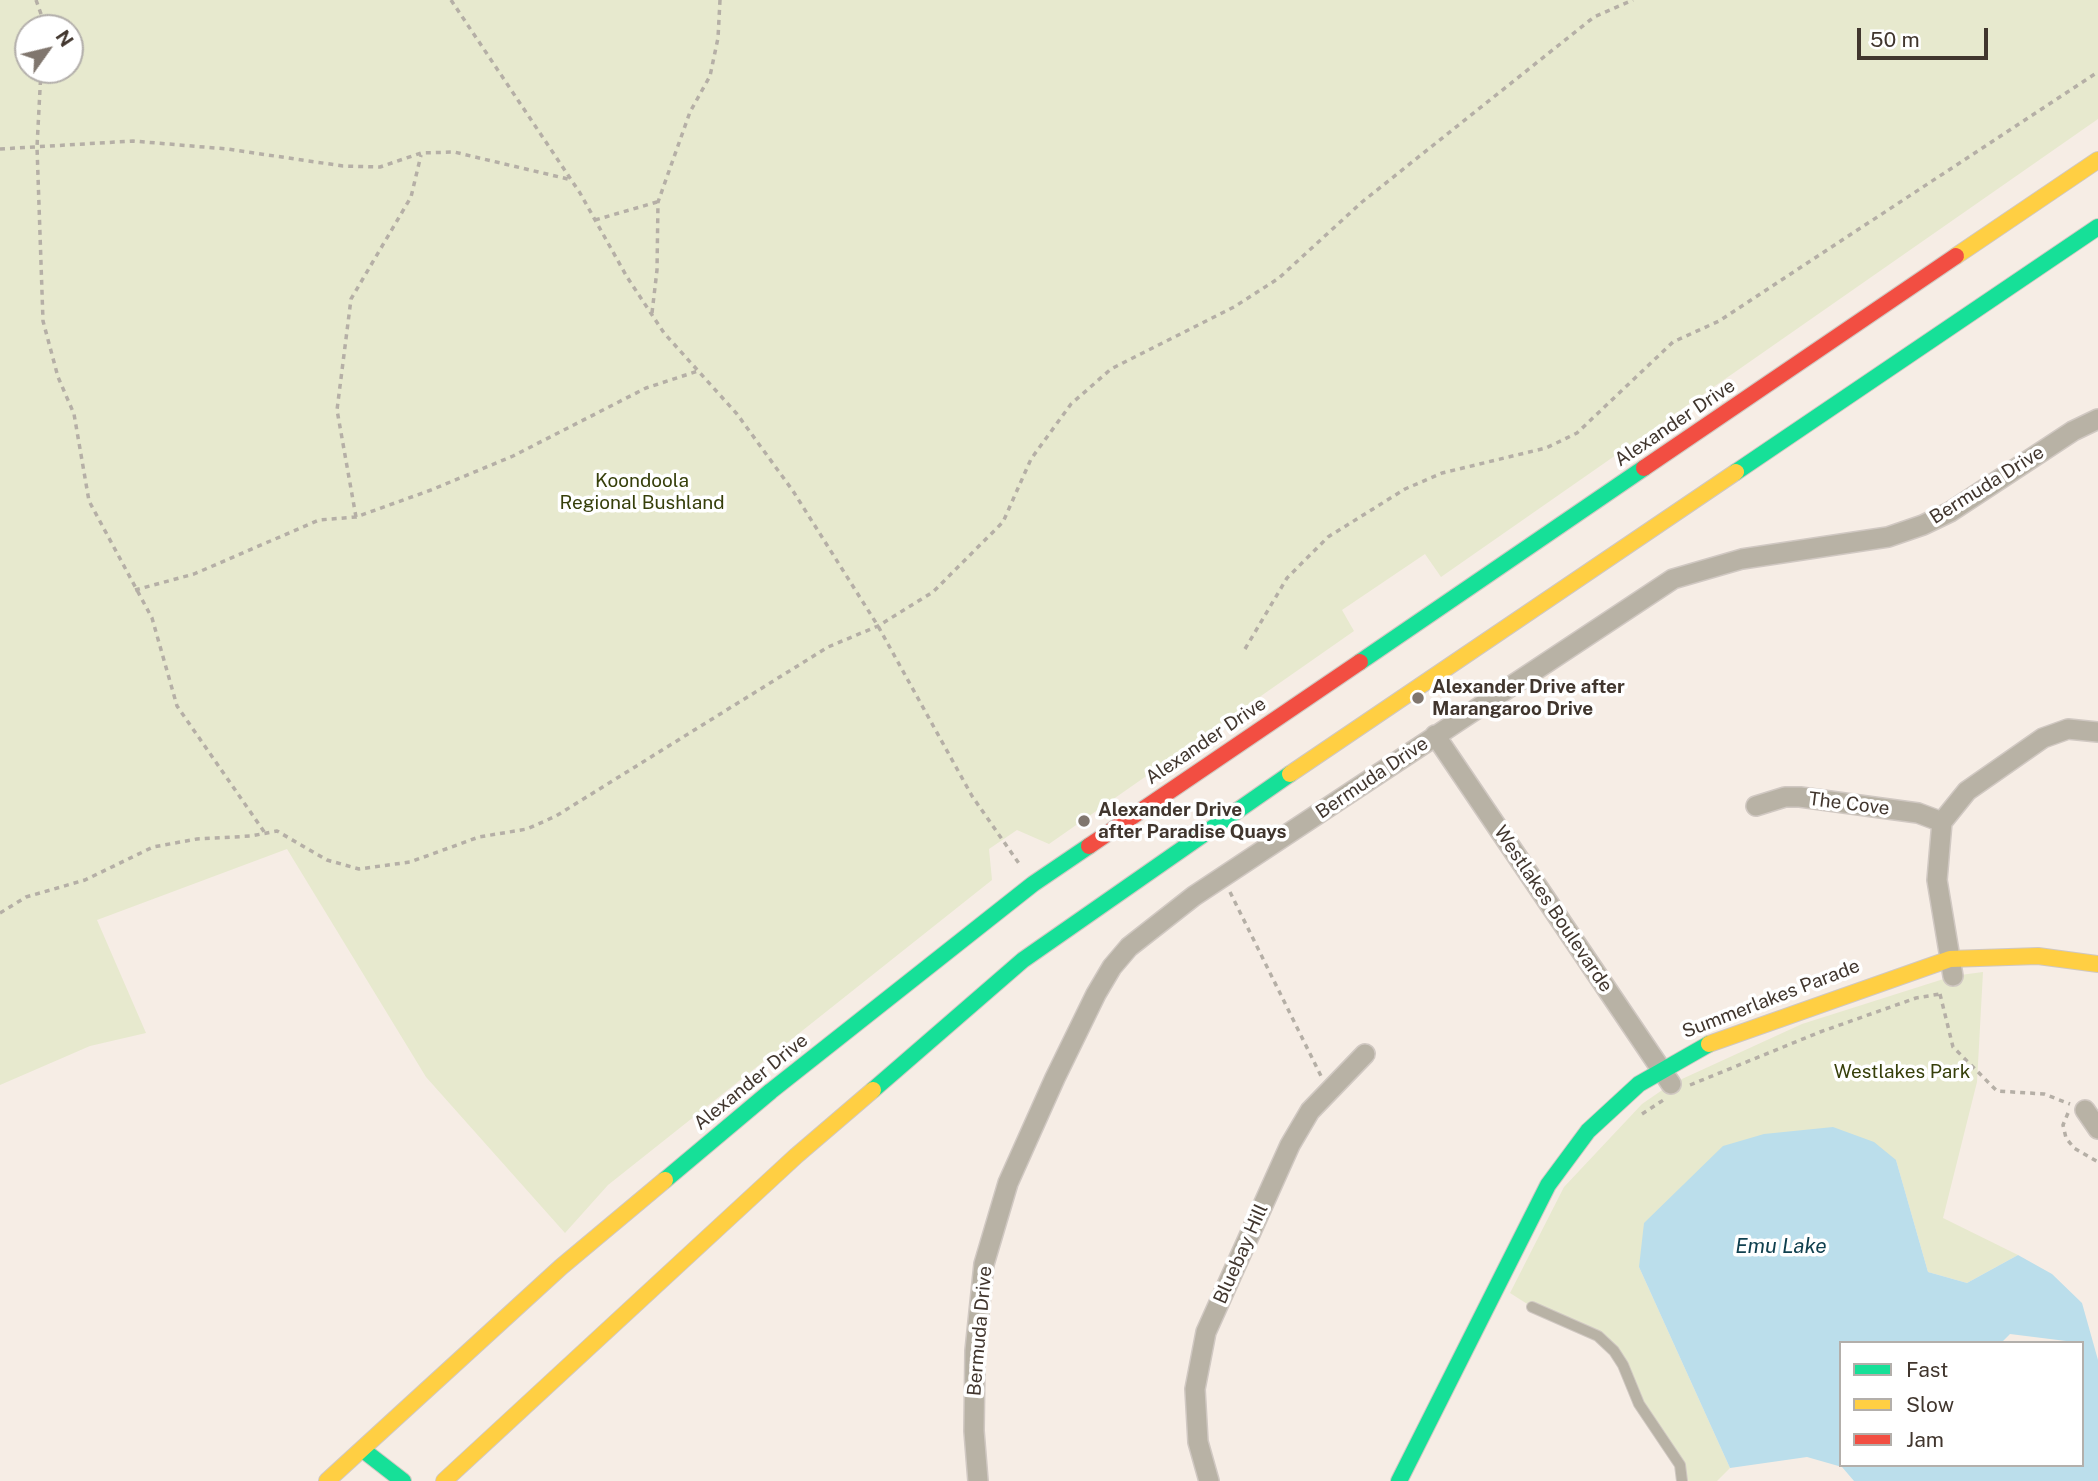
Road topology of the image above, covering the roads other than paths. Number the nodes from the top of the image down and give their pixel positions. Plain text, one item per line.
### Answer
1 (2098, 160) edge
2 (2098, 227) edge
3 (2098, 419) edge
4 (2098, 732) edge
5 (1435, 735) junction
6 (1756, 806) dead end
7 (1942, 822) junction
8 (2098, 964) edge
9 (1952, 967) junction
10 (2098, 979) edge
11 (1365, 1054) dead end
12 (1669, 1086) junction
13 (2085, 1110) dead end
14 (1639, 1112) road end
15 (2098, 1129) edge
16 (1532, 1307) dead end
17 (487, 1441) junction
18 (358, 1453) junction
19 (327, 1481) edge
20 (376, 1481) edge
21 (403, 1481) edge
22 (444, 1481) edge
23 (468, 1481) edge
24 (978, 1481) edge
25 (1209, 1481) edge
26 (1399, 1481) edge
27 (1415, 1481) edge
28 (1682, 1481) edge

1 - 18 main road, Alexander Drive
2 - 17 main road
3 - 5 street, Bermuda Drive
4 - 7 street
5 - 12 street, Westlakes Boulevarde
5 - 24 street, Bermuda Drive
6 - 7 street, The Cove
7 - 9 street
8 - 9 main road, Summerlakes Parade
9 - 10 main road, Summerlakes Parade
9 - 12 main road, Summerlakes Parade
11 - 25 street, Bluebay Hill
12 - 26 main road, Summerlakes Parade
13 - 15 street
14 - 27 main road
16 - 28 lane
17 - 22 main road
17 - 23 main road
18 - 19 main road, Alexander Drive
18 - 20 main road
18 - 21 main road

